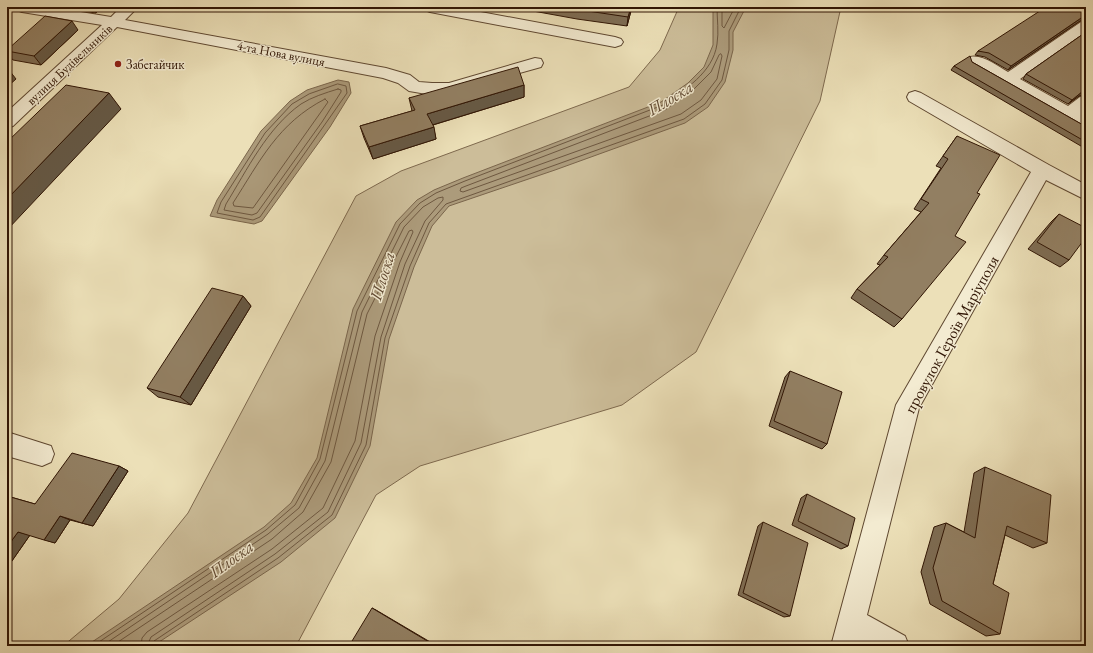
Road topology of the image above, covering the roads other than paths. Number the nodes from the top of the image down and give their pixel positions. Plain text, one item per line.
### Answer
1 (22, 7) edge
2 (130, 7) edge
3 (430, 7) edge
4 (114, 22) junction
5 (1086, 25) edge
6 (615, 42) dead end
7 (976, 61) dead end
8 (535, 63) dead end
9 (1008, 80) junction
10 (915, 97) dead end
11 (1086, 101) edge
12 (1069, 114) junction
13 (7, 122) edge
14 (1086, 124) edge
15 (1042, 170) junction
16 (1086, 193) edge
17 (7, 444) edge
18 (42, 454) dead end
19 (848, 634) edge
20 (895, 646) edge

1 - 4 street, 4-та Нова вулиця
2 - 4 street, вулиця Будівельників
3 - 6 street
4 - 8 street, 4-та Нова вулиця
4 - 13 street, вулиця Будівельників
5 - 9 street
7 - 9 street
9 - 12 street
10 - 15 street
11 - 12 street
12 - 14 street
15 - 16 street
15 - 19 street, провулок Героїв Маріуполя
17 - 18 street
19 - 20 street

